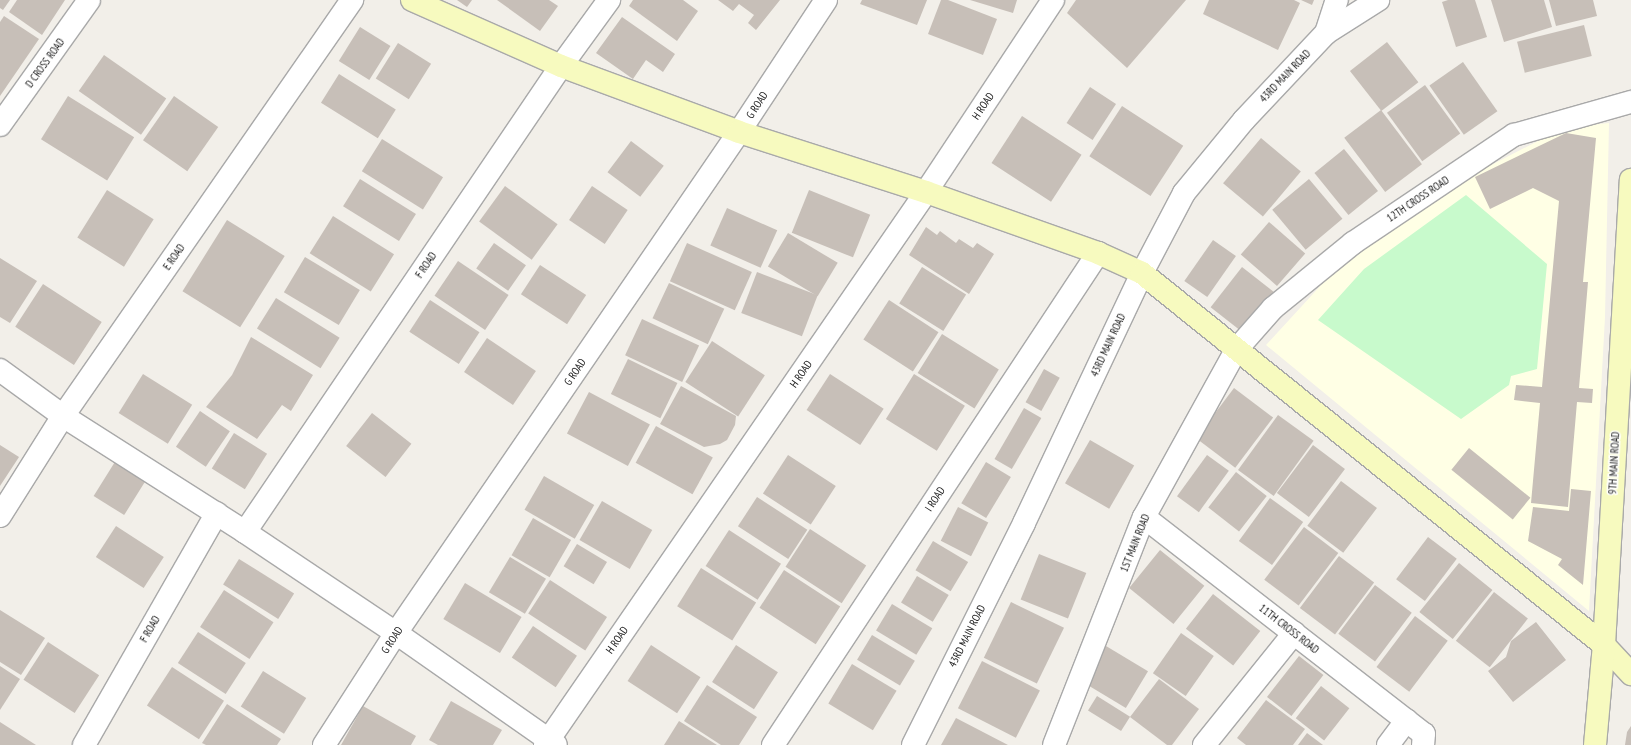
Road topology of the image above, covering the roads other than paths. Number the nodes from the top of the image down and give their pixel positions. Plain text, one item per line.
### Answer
1 (89, 0) edge
2 (352, 0) edge
3 (412, 0) edge
4 (609, 0) edge
5 (826, 0) edge
6 (1053, 0) edge
7 (1337, 0) edge
8 (1378, 0) edge
9 (1326, 33) junction
10 (561, 66) junction
11 (1631, 102) edge
12 (0, 125) edge
13 (739, 132) junction
14 (1631, 180) edge
15 (926, 192) junction
16 (1629, 236) edge
17 (1098, 253) junction
18 (1142, 273) junction
19 (1236, 350) junction
20 (0, 370) edge
21 (63, 416) junction
22 (217, 514) junction
23 (0, 516) edge
24 (1144, 517) junction
25 (245, 532) junction
26 (396, 633) junction
27 (1294, 633) junction
28 (1604, 645) junction
29 (1631, 674) edge
30 (1407, 720) junction
31 (550, 744) edge
32 (84, 745) edge
33 (324, 745) edge
34 (773, 745) edge
35 (913, 745) edge
36 (1054, 745) edge
37 (1204, 745) edge
38 (1388, 745) edge
39 (1423, 745) edge
40 (1595, 745) edge

1 - 12 street, D CROSS ROAD
2 - 21 street, E ROAD
3 - 10 street
4 - 10 street, F ROAD
5 - 13 street, G ROAD
6 - 15 street, H ROAD
7 - 9 street
8 - 9 street, 43RD MAIN ROAD
9 - 18 street, 43RD MAIN ROAD
10 - 13 street
10 - 25 street, F ROAD
11 - 19 street, 12TH CROSS ROAD
13 - 15 street
13 - 26 street, G ROAD
14 - 16 street, 9TH MAIN ROAD
15 - 17 street
15 - 31 street, H ROAD
16 - 28 street, 9TH MAIN ROAD
17 - 18 street
17 - 34 street, I ROAD
18 - 19 street
18 - 35 street, 43RD MAIN ROAD
19 - 24 street, 1ST MAIN ROAD
19 - 28 street
20 - 21 street
21 - 22 street
21 - 23 street, E ROAD
22 - 25 street
22 - 32 street, F ROAD
24 - 27 street, 11TH CROSS ROAD
24 - 36 street, 1ST MAIN ROAD
25 - 26 street
26 - 31 street
26 - 33 street, G ROAD
27 - 30 street, 11TH CROSS ROAD
27 - 37 street
28 - 29 street
28 - 40 street, 9TH MAIN ROAD
30 - 38 street
30 - 39 street, 11TH CROSS ROAD

